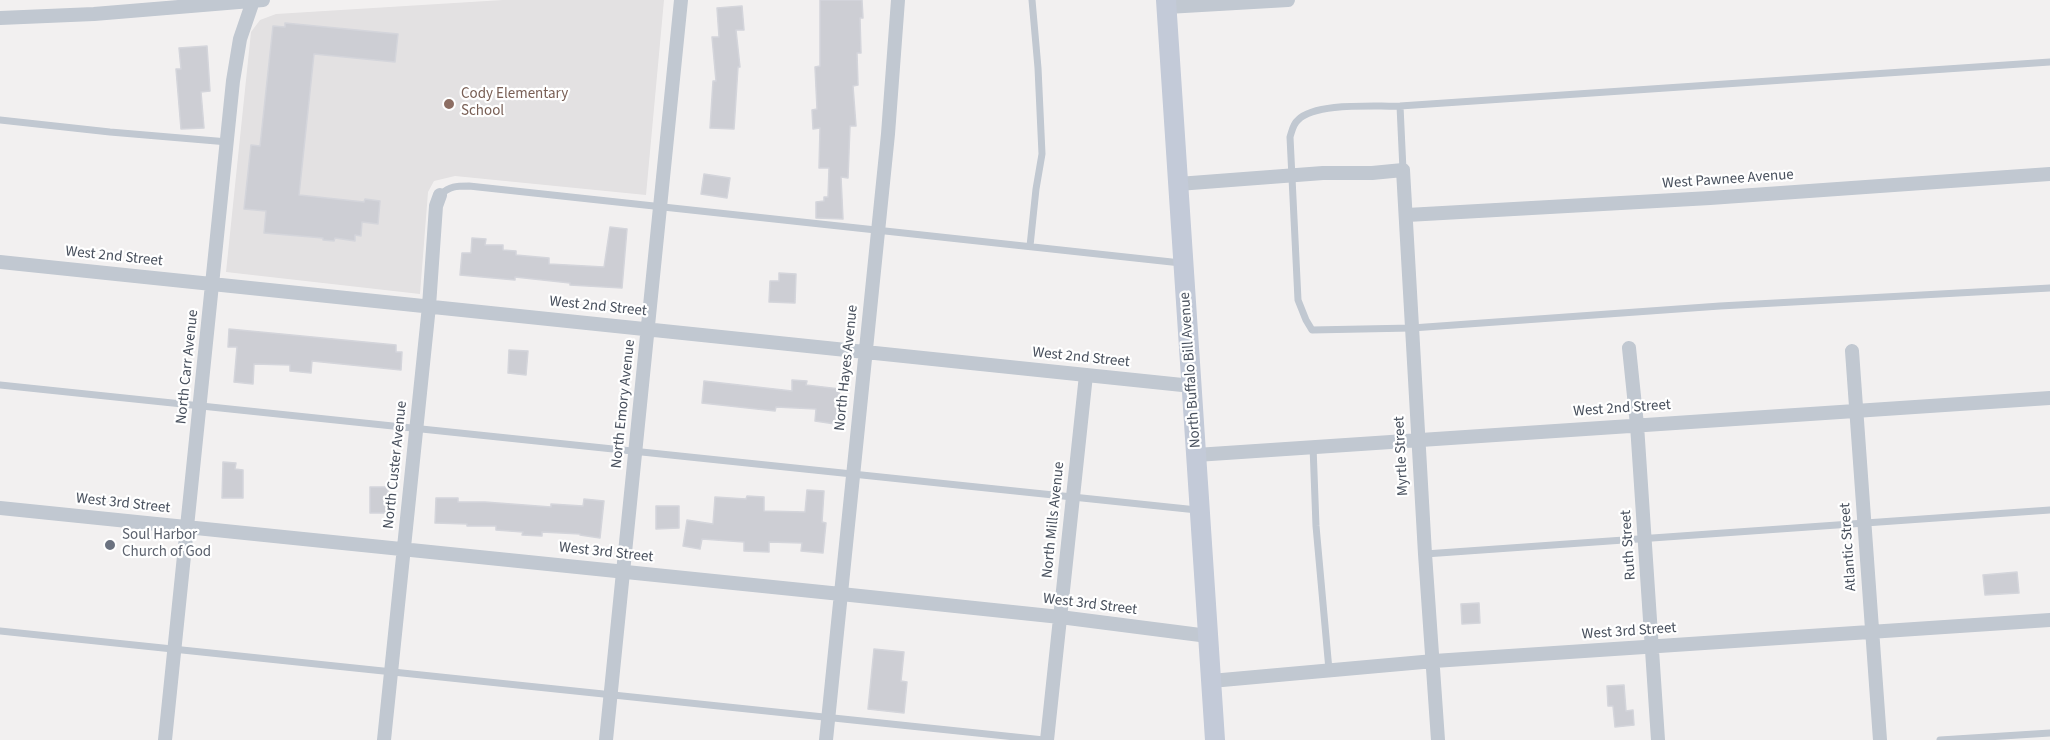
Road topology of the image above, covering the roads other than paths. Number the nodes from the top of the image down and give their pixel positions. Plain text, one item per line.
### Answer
1 (263, 0) edge
2 (681, 0) edge
3 (898, 0) edge
4 (1032, 0) edge
5 (1288, 0) edge
6 (253, 1) edge
7 (1166, 4) edge
8 (0, 18) edge
9 (2050, 62) edge
10 (1400, 106) junction
11 (0, 120) edge
12 (228, 142) junction
13 (1403, 170) junction
14 (2050, 174) edge
15 (1291, 175) junction
16 (1178, 184) junction
17 (440, 195) joint
18 (660, 207) junction
19 (1407, 215) junction
20 (878, 232) junction
21 (1030, 246) junction
22 (0, 262) edge
23 (1184, 264) junction
24 (213, 284) junction
25 (2050, 288) edge
26 (429, 306) junction
27 (1412, 328) junction
28 (648, 329) junction
29 (1629, 348) dead end
30 (1852, 351) dead end
31 (866, 352) junction
32 (1086, 375) junction
33 (0, 385) edge
34 (1192, 386) junction
35 (2050, 398) edge
36 (200, 405) junction
37 (1857, 411) junction
38 (1637, 425) junction
39 (417, 429) junction
40 (1418, 439) junction
41 (1312, 446) junction
42 (635, 451) junction
43 (1196, 455) junction
44 (853, 474) junction
45 (1073, 497) junction
46 (0, 508) edge
47 (1200, 510) junction
48 (2050, 510) edge
49 (1863, 522) junction
50 (188, 527) junction
51 (1645, 538) junction
52 (404, 549) junction
53 (1425, 554) junction
54 (623, 571) junction
55 (841, 594) junction
56 (1060, 617) junction
57 (2050, 620) edge
58 (0, 631) edge
59 (1872, 632) junction
60 (1208, 636) junction
61 (1652, 647) junction
62 (175, 649) junction
63 (1434, 661) junction
64 (1329, 670) junction
65 (391, 672) junction
66 (1211, 681) junction
67 (610, 694) junction
68 (828, 717) junction
69 (2050, 733) edge
70 (165, 740) edge
71 (384, 740) edge
72 (606, 740) edge
73 (826, 740) edge
74 (1046, 740) edge
75 (1215, 740) edge
76 (1438, 740) edge
77 (1658, 740) edge
78 (1880, 740) edge
79 (1940, 740) edge

1 - 6 street
2 - 18 street, North Emory Avenue
3 - 20 street, North Hayes Avenue
4 - 21 lane
5 - 7 street
6 - 8 street
6 - 12 street, North Carr Avenue
7 - 16 main road, North Buffalo Bill Avenue
9 - 10 lane
10 - 13 lane
10 - 15 lane
11 - 12 lane
12 - 24 street, North Carr Avenue
13 - 15 street
13 - 19 street, Myrtle Street
14 - 19 street, West Pawnee Avenue
15 - 16 street
15 - 27 lane
16 - 23 main road, North Buffalo Bill Avenue
17 - 18 lane
17 - 26 street, North Custer Avenue
18 - 20 lane
18 - 28 street, North Emory Avenue
19 - 27 street, Myrtle Street
20 - 21 lane
20 - 31 street, North Hayes Avenue
21 - 23 lane
22 - 24 street, West 2nd Street
23 - 34 main road, North Buffalo Bill Avenue
24 - 26 street, West 2nd Street
24 - 36 street, North Carr Avenue
25 - 27 lane
26 - 28 street, West 2nd Street
26 - 39 street, North Custer Avenue
27 - 40 street, Myrtle Street
28 - 31 street, West 2nd Street
28 - 42 street, North Emory Avenue
29 - 38 street, Ruth Street
30 - 37 street, Atlantic Street
31 - 32 street, West 2nd Street
31 - 44 street, North Hayes Avenue
32 - 34 street, West 2nd Street
32 - 45 street, North Mills Avenue
33 - 36 lane
34 - 43 main road, North Buffalo Bill Avenue
35 - 37 street, West 2nd Street
36 - 39 lane
36 - 50 street, North Carr Avenue
37 - 38 street, West 2nd Street
37 - 49 street, Atlantic Street
38 - 40 street, West 2nd Street
38 - 51 street, Ruth Street
39 - 42 lane
39 - 52 street, North Custer Avenue
40 - 41 street, West 2nd Street
40 - 53 street, Myrtle Street
41 - 43 street, West 2nd Street
41 - 64 lane
42 - 44 lane
42 - 54 street, North Emory Avenue
43 - 47 main road, North Buffalo Bill Avenue
44 - 45 lane
44 - 55 street, North Hayes Avenue
45 - 47 lane
45 - 56 street, North Mills Avenue
46 - 50 street, West 3rd Street
47 - 60 main road, North Buffalo Bill Avenue
48 - 49 lane
49 - 51 lane
49 - 59 street, Atlantic Street
50 - 52 street, West 3rd Street
50 - 62 street, North Carr Avenue
51 - 53 lane
51 - 61 street, Ruth Street
52 - 54 street, West 3rd Street
52 - 65 street, North Custer Avenue
53 - 63 street, Myrtle Street
54 - 55 street, West 3rd Street
54 - 67 street, North Emory Avenue
55 - 56 street, West 3rd Street
55 - 68 street, North Hayes Avenue
56 - 60 street, West 3rd Street
56 - 74 street, North Mills Avenue
57 - 59 street, West 3rd Street
58 - 62 lane
59 - 61 street, West 3rd Street
59 - 78 street, Atlantic Street
60 - 66 main road, North Buffalo Bill Avenue
61 - 63 street, West 3rd Street
61 - 77 street, Ruth Street
62 - 65 lane
62 - 70 street, North Carr Avenue
63 - 64 street, West 3rd Street
63 - 76 street, Myrtle Street
64 - 66 street, West 3rd Street
65 - 67 lane
65 - 71 street, North Custer Avenue
66 - 75 main road, North Buffalo Bill Avenue
67 - 68 lane
67 - 72 street, North Emory Avenue
68 - 73 street, North Hayes Avenue
68 - 74 lane
69 - 79 lane

